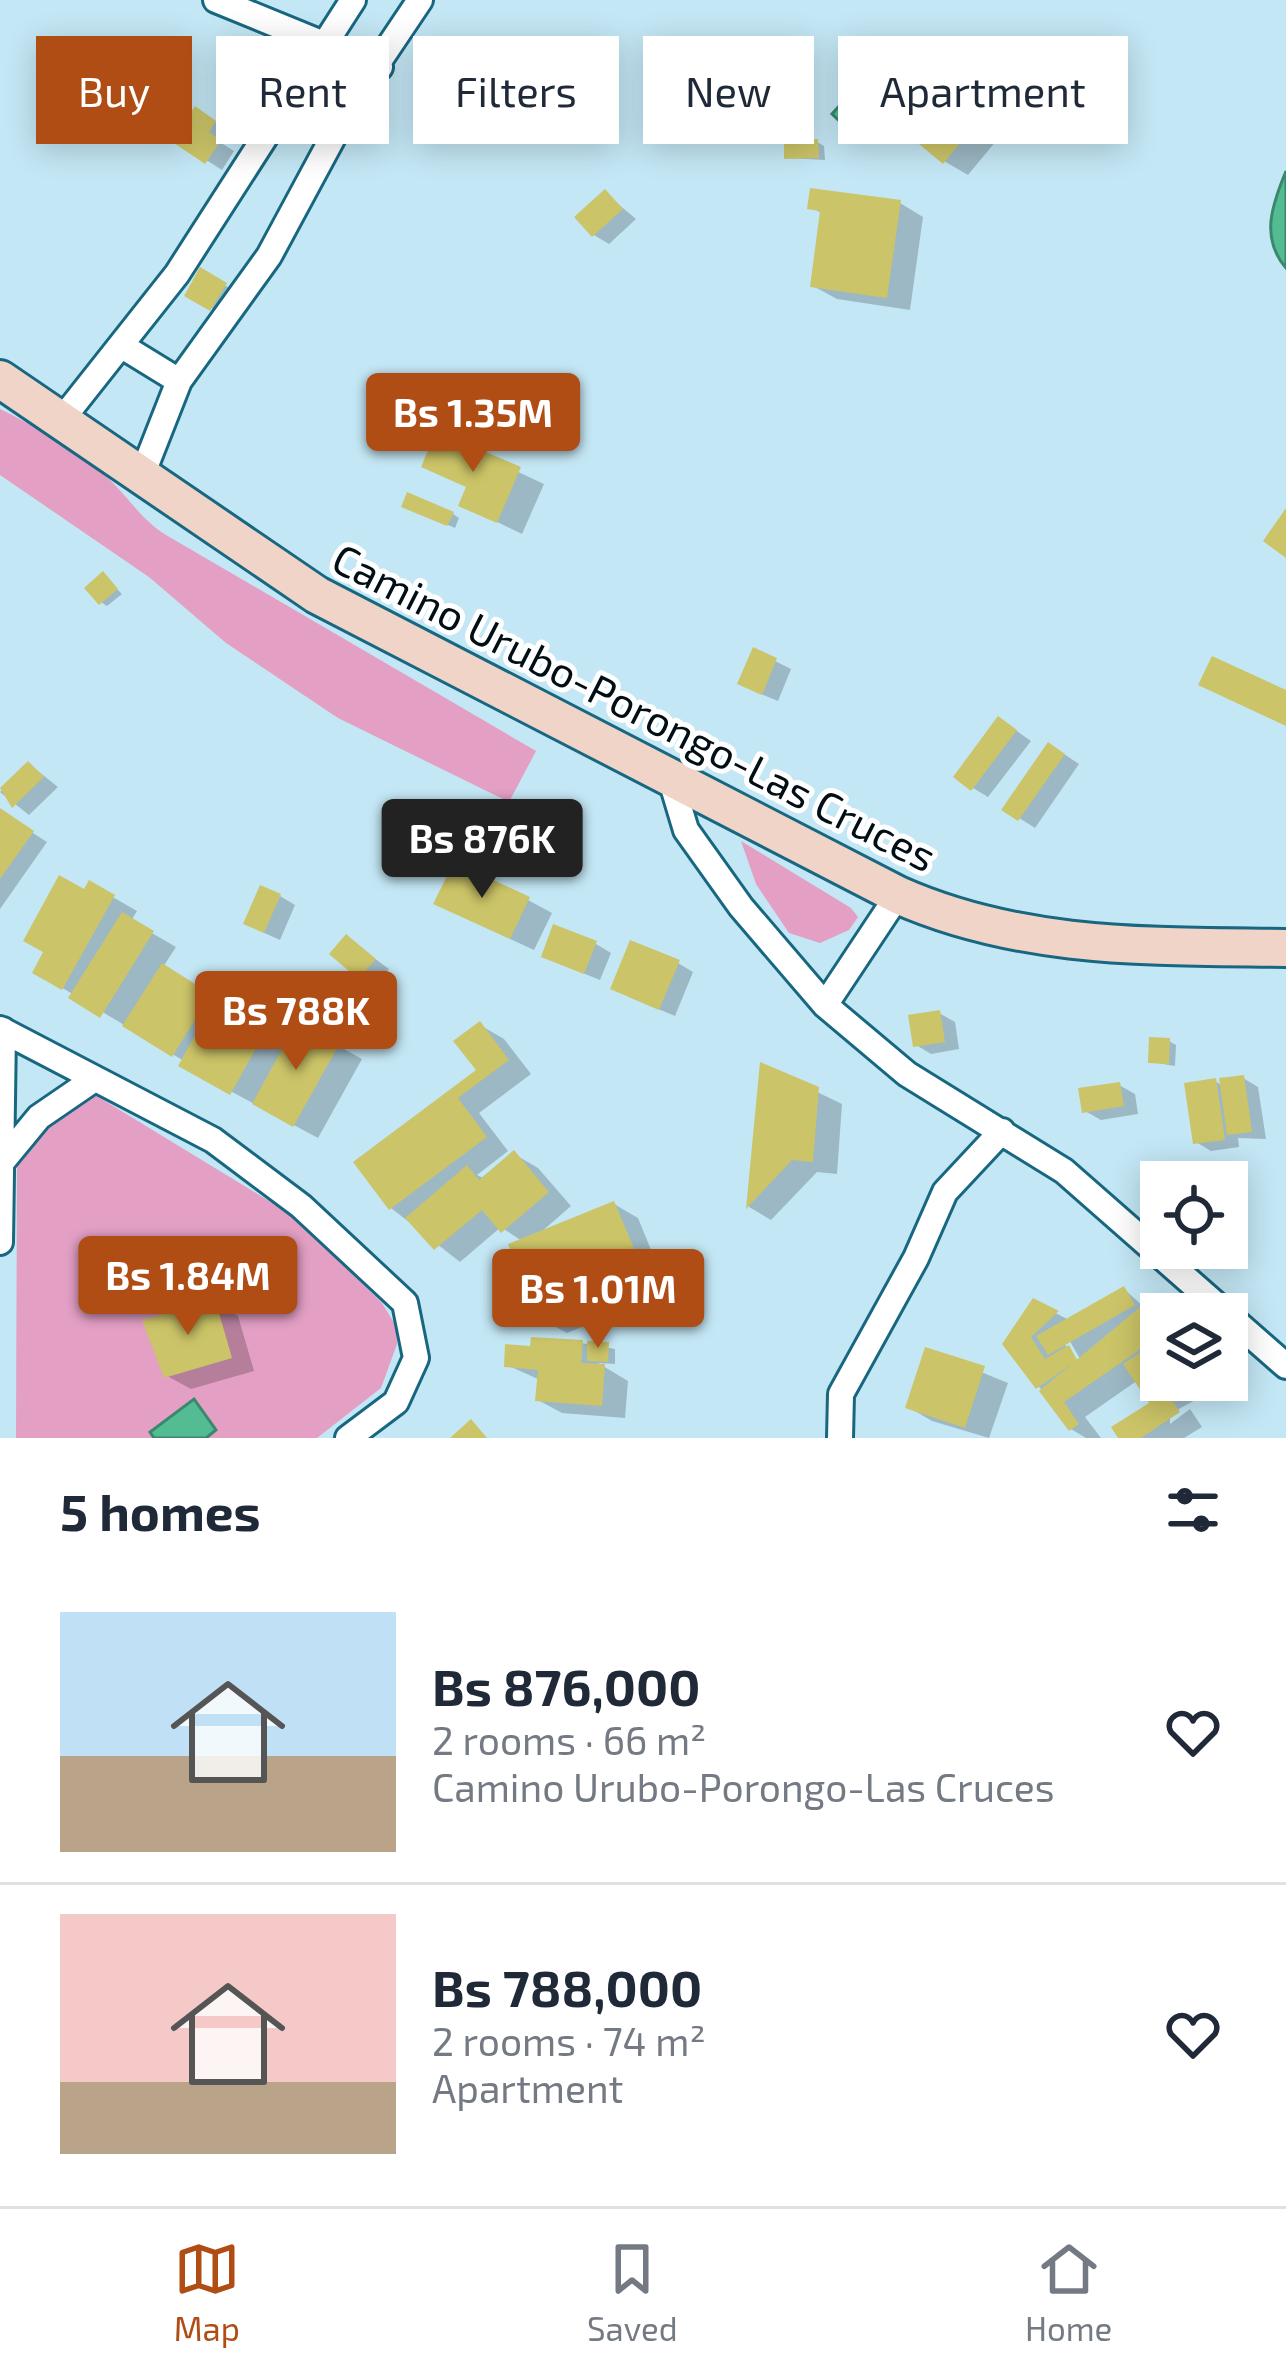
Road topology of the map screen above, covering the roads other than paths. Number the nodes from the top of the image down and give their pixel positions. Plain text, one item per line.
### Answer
1 (216, 0) edge
2 (352, 0) edge
3 (420, 0) edge
4 (304, 36) edge
5 (331, 36) edge
6 (389, 53) edge
7 (262, 144) edge
8 (329, 144) edge
9 (122, 346) junction
10 (0, 379) edge
11 (179, 382) junction
12 (63, 418) junction
13 (142, 475) junction
14 (671, 780) junction
15 (898, 895) junction
16 (1286, 947) edge
17 (825, 1005) junction
18 (2, 1030) edge
19 (93, 1080) junction
20 (1002, 1131) junction
21 (1, 1162) edge
22 (0, 1242) edge
23 (1286, 1366) edge
24 (348, 1438) edge
25 (840, 1438) edge

1 - 4 street
2 - 5 street
3 - 6 street
7 - 9 street
8 - 11 street
9 - 11 street
9 - 12 street
10 - 12 main road, Camino Urubo-Porongo-Las Cruces
11 - 13 street
12 - 13 main road, Camino Urubo-Porongo-Las Cruces
13 - 14 main road, Camino Urubo-Porongo-Las Cruces
14 - 15 main road, Camino Urubo-Porongo-Las Cruces
14 - 17 street
15 - 16 main road, Camino Urubo-Porongo-Las Cruces
15 - 17 street
17 - 20 street
18 - 19 street
18 - 21 street
19 - 21 street
19 - 24 street
20 - 23 street
20 - 25 street
21 - 22 street

